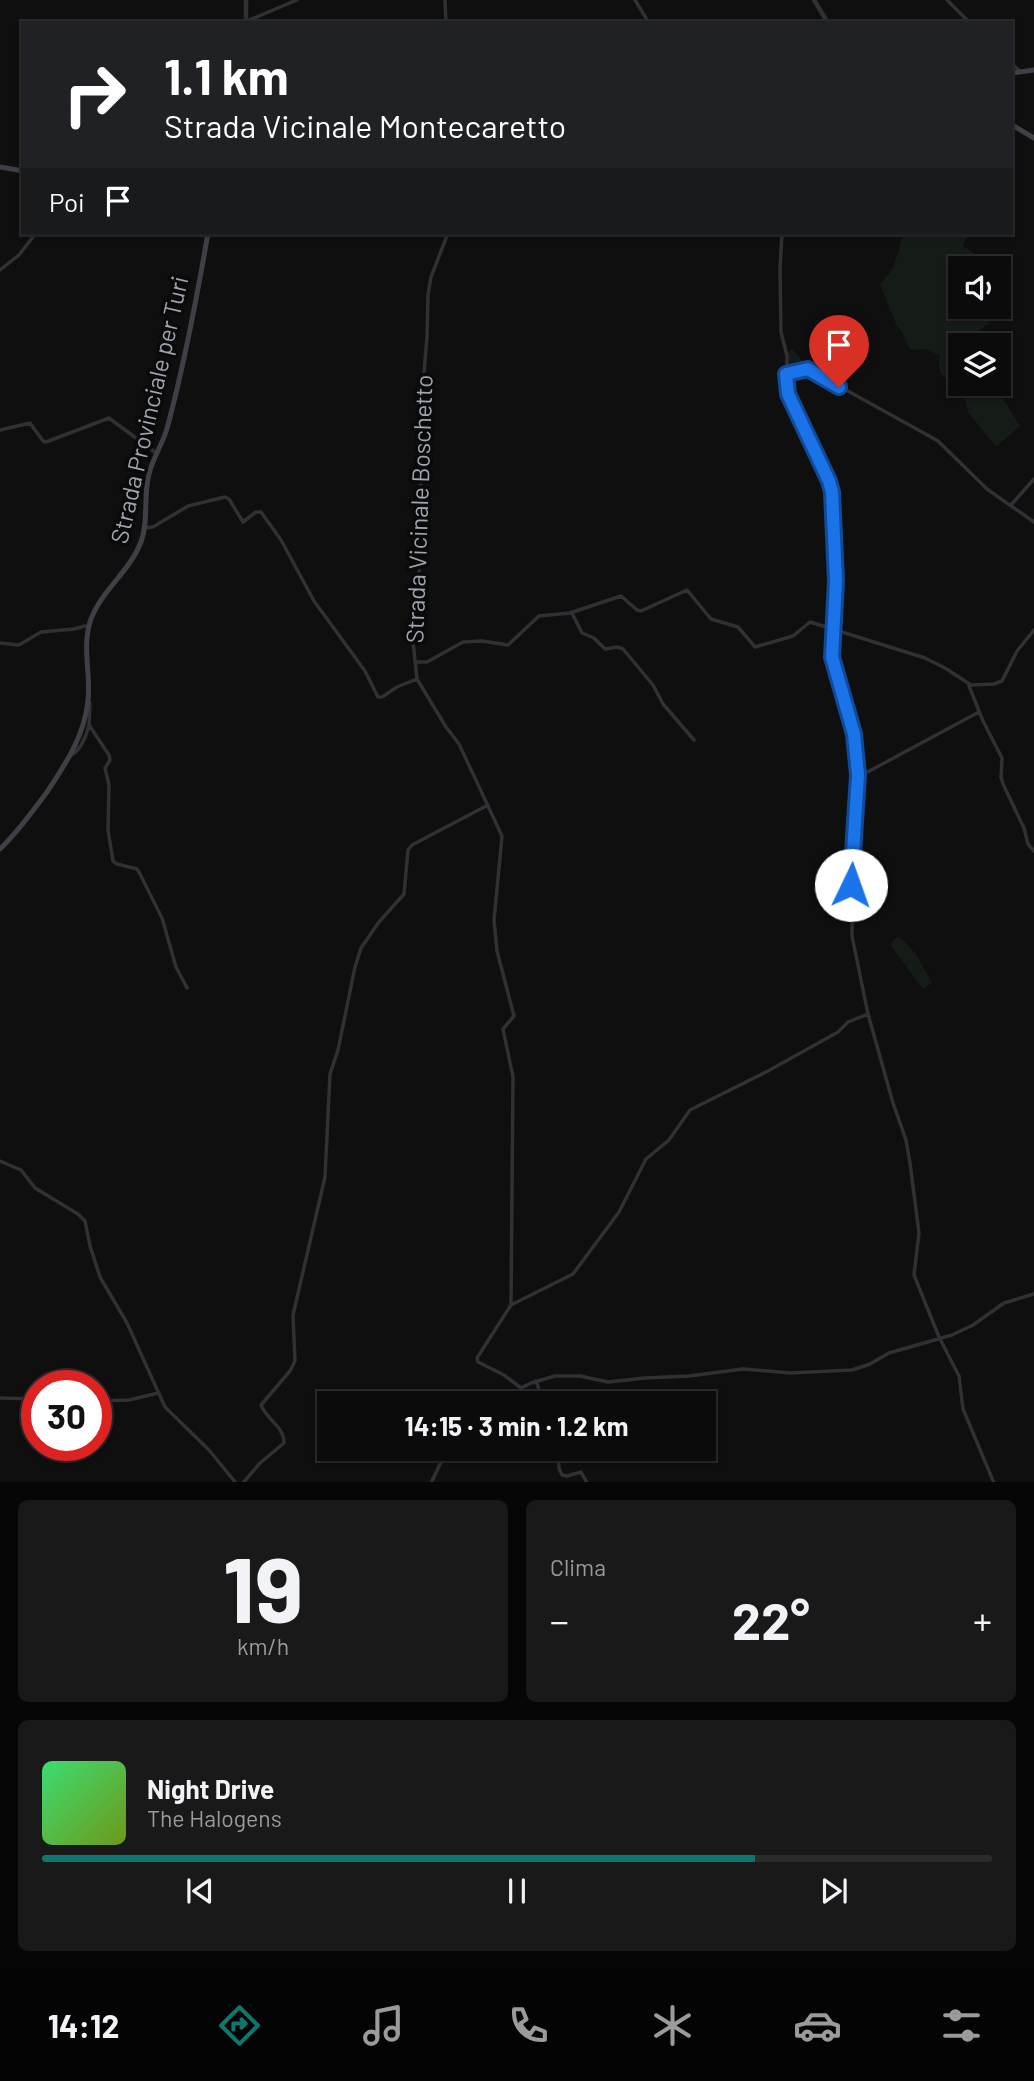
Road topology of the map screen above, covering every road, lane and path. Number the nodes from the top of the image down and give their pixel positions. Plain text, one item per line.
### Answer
1 (246, 0) edge
2 (297, 0) edge
3 (445, 0) edge
4 (635, 0) edge
5 (814, 0) edge
6 (947, 0) edge
7 (247, 21) edge
8 (249, 21) edge
9 (446, 21) edge
10 (648, 21) edge
11 (827, 21) edge
12 (968, 21) edge
13 (1013, 65) edge
14 (1034, 69) edge
15 (1020, 71) junction
16 (1013, 73) edge
17 (1013, 126) edge
18 (1034, 138) edge
19 (0, 167) edge
20 (21, 171) edge
21 (34, 235) edge
22 (208, 235) edge
23 (448, 235) edge
24 (782, 235) edge
25 (0, 270) edge
26 (786, 374) junction
27 (0, 430) edge
28 (156, 453) junction
29 (1034, 479) edge
30 (1011, 505) junction
31 (1034, 522) edge
32 (144, 528) junction
33 (572, 612) junction
34 (85, 626) dead end
35 (832, 628) junction
36 (1034, 630) edge
37 (0, 643) edge
38 (416, 662) junction
39 (417, 679) junction
40 (968, 684) junction
41 (88, 701) junction
42 (979, 712) junction
43 (89, 725) junction
44 (694, 740) dead end
45 (70, 756) junction
46 (858, 775) junction
47 (488, 805) junction
48 (0, 849) edge
49 (1034, 851) edge
50 (187, 988) dead end
51 (868, 1014) junction
52 (0, 1161) edge
53 (1034, 1294) edge
54 (512, 1305) junction
55 (939, 1337) junction
56 (536, 1381) junction
57 (521, 1388) junction
58 (520, 1391) edge
59 (539, 1391) edge
60 (158, 1393) junction
61 (0, 1398) edge
62 (21, 1399) edge
63 (112, 1401) edge
64 (442, 1461) edge
65 (559, 1461) edge
66 (236, 1482) edge
67 (243, 1482) edge
68 (432, 1482) edge
69 (587, 1482) edge
70 (994, 1482) edge

1 - 7 street
2 - 8 street
3 - 9 street
4 - 10 street
5 - 11 street
6 - 12 street
13 - 15 street
14 - 15 main road
15 - 16 main road
17 - 18 main road
19 - 20 main road
21 - 25 street
22 - 28 main road, Strada Provinciale per Turi
23 - 38 street, Strada Vicinale Boschetto
24 - 26 street
26 - 30 street
26 - 35 street
27 - 28 street
28 - 32 main road, Strada Provinciale per Turi
29 - 30 street
30 - 31 street
32 - 39 street
32 - 41 main road, Strada Provinciale per Turi
33 - 35 street
33 - 38 street
33 - 44 street
34 - 37 street
35 - 40 street
35 - 46 street
36 - 40 street
38 - 39 street, Strada Vicinale Boschetto
39 - 47 street, Strada Vicinale Boschetto
40 - 42 street
41 - 43 street
41 - 45 main road, Strada Provinciale per Turi
42 - 46 street
42 - 49 street
43 - 45 street
43 - 50 street
45 - 48 main road, Strada Provinciale per Turi
46 - 51 street
47 - 54 street, Strada Vicinale Boschetto
47 - 67 street
51 - 54 street
51 - 55 street
52 - 60 street
53 - 55 street
54 - 57 street
55 - 56 street
55 - 70 street
56 - 57 street
56 - 59 street
57 - 58 street
60 - 63 street
60 - 66 street
61 - 62 street
64 - 68 street
65 - 69 street

